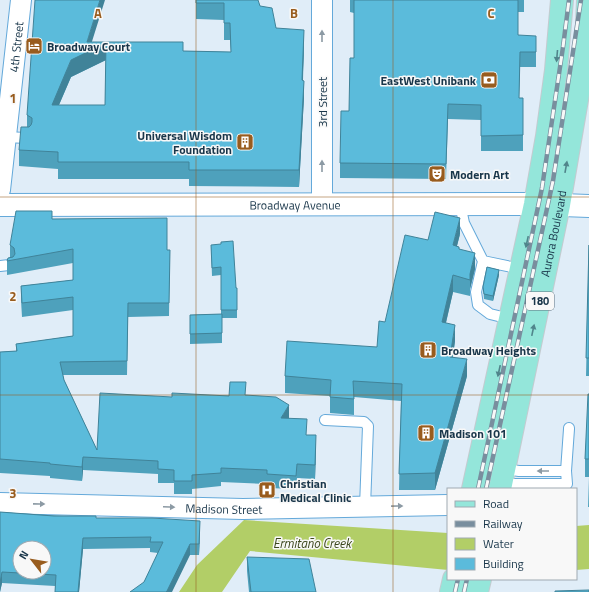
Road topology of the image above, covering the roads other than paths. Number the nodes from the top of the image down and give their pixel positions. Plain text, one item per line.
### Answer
1 (21, 0) edge
2 (322, 0) edge
3 (562, 0) edge
4 (589, 6) edge
5 (587, 47) edge
6 (6, 137) junction
7 (26, 138) edge
8 (0, 190) edge
9 (460, 204) junction
10 (535, 204) junction
11 (0, 205) edge
12 (322, 205) junction
13 (559, 205) junction
14 (589, 206) edge
15 (483, 261) junction
16 (521, 269) junction
17 (510, 319) junction
18 (324, 420) dead end
19 (569, 428) dead end
20 (566, 471) junction
21 (502, 481) edge
22 (473, 488) edge
23 (0, 503) edge
24 (447, 505) edge
25 (365, 507) junction
26 (454, 580) edge
27 (480, 580) edge
28 (451, 592) edge
29 (477, 592) edge

1 - 6 street, 4th Street
12 -> 2 street, 3rd Street
3 -> 10 main road, Aurora Boulevard / 180
4 - 5 main road, Aurora Boulevard / 180
13 -> 5 main road, Aurora Boulevard / 180
6 - 7 lane
6 - 8 street, 4th Street
9 - 10 street, Broadway Avenue
9 - 12 street, Broadway Avenue
9 - 15 lane
10 - 13 street, Broadway Avenue
10 -> 16 main road, Aurora Boulevard / 180
11 - 12 street, Broadway Avenue
13 - 14 street, Broadway Avenue
21 -> 13 main road, Aurora Boulevard / 180
15 - 16 lane
15 - 17 lane
16 - 17 main road, Aurora Boulevard / 180
17 -> 22 main road, Aurora Boulevard / 180
18 - 25 lane
19 - 20 lane
20 -> 21 lane
20 - 21 lane
23 -> 25 street, Madison Street
25 -> 24 street, Madison Street
26 - 28 main road
27 - 29 main road

